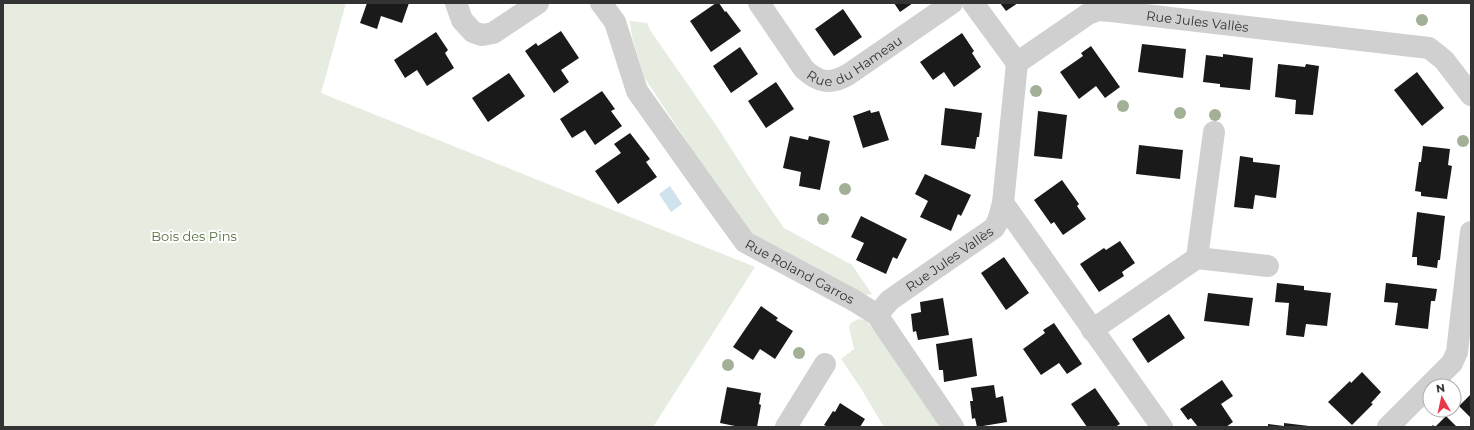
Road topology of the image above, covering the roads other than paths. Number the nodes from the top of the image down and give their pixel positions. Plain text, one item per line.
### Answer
1 (456, 3) edge
2 (538, 3) edge
3 (601, 3) edge
4 (759, 3) edge
5 (952, 3) edge
6 (973, 3) edge
7 (1017, 62) junction
8 (1471, 95) edge
9 (1214, 132) dead end
10 (1003, 203) junction
11 (1471, 232) edge
12 (1196, 258) junction
13 (1268, 266) dead end
14 (877, 315) junction
15 (1092, 330) junction
16 (1465, 338) edge
17 (825, 364) dead end
18 (786, 427) edge
19 (953, 427) edge
20 (1162, 427) edge
21 (1388, 427) edge

1 - 2 street
3 - 14 street, Rue Roland Garros
4 - 5 street, Rue du Hameau
6 - 7 street
7 - 8 street, Rue Jules Vallès
7 - 10 street, Rue Jules Vallès
9 - 12 street
10 - 14 street, Rue Jules Vallès
10 - 15 street
11 - 16 street
12 - 13 street
12 - 15 street
14 - 19 street, Rue Roland Garros
15 - 20 street
16 - 21 street
17 - 18 street

